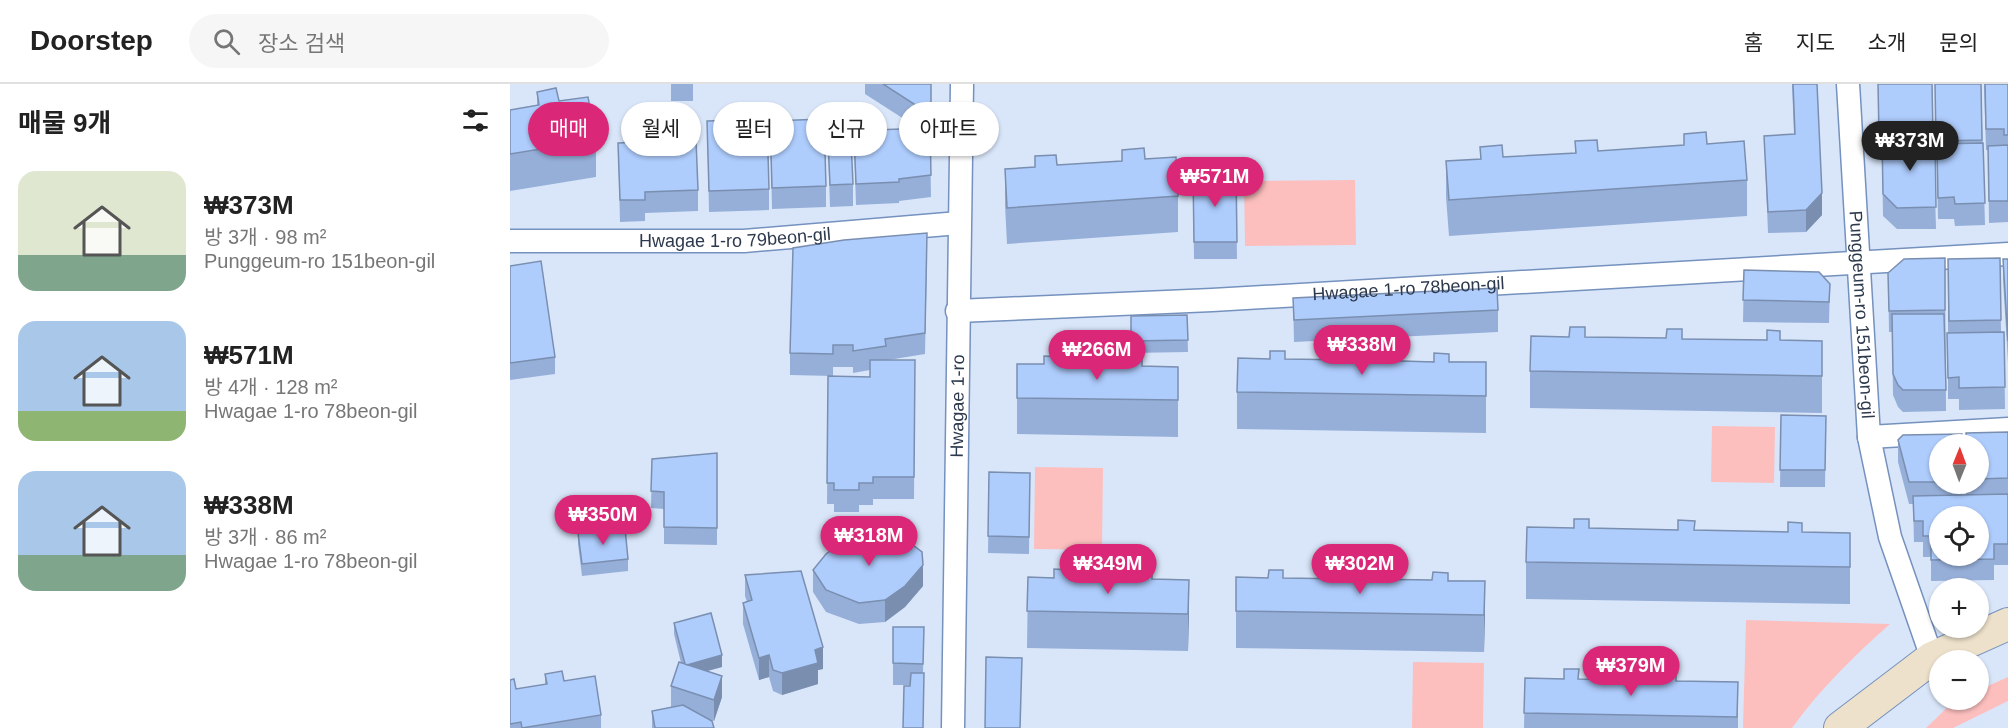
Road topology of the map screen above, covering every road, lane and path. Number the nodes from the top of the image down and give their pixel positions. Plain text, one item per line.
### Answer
1 (962, 84) edge
2 (1848, 84) edge
3 (959, 223) junction
4 (510, 241) edge
5 (2008, 254) edge
6 (1859, 262) junction
7 (957, 311) junction
8 (2008, 429) edge
9 (1869, 437) junction
10 (2008, 624) edge
11 (1929, 650) edge
12 (1950, 650) edge
13 (1929, 660) edge
14 (953, 728) edge
15 (1840, 728) edge

1 - 3 street, Hwagae 1-ro
2 - 6 street, Punggeum-ro 151beon-gil
3 - 4 street, Hwagae 1-ro 79beon-gil
3 - 7 street, Hwagae 1-ro
5 - 6 street, Hwagae 1-ro 78beon-gil
6 - 7 street, Hwagae 1-ro 78beon-gil
6 - 9 street, Punggeum-ro 151beon-gil
7 - 14 street, Hwagae 1-ro
8 - 9 street, Punggeum-ro 151beon-gil
9 - 11 street, Punggeum-ro 151beon-gil
10 - 12 street
13 - 15 street

